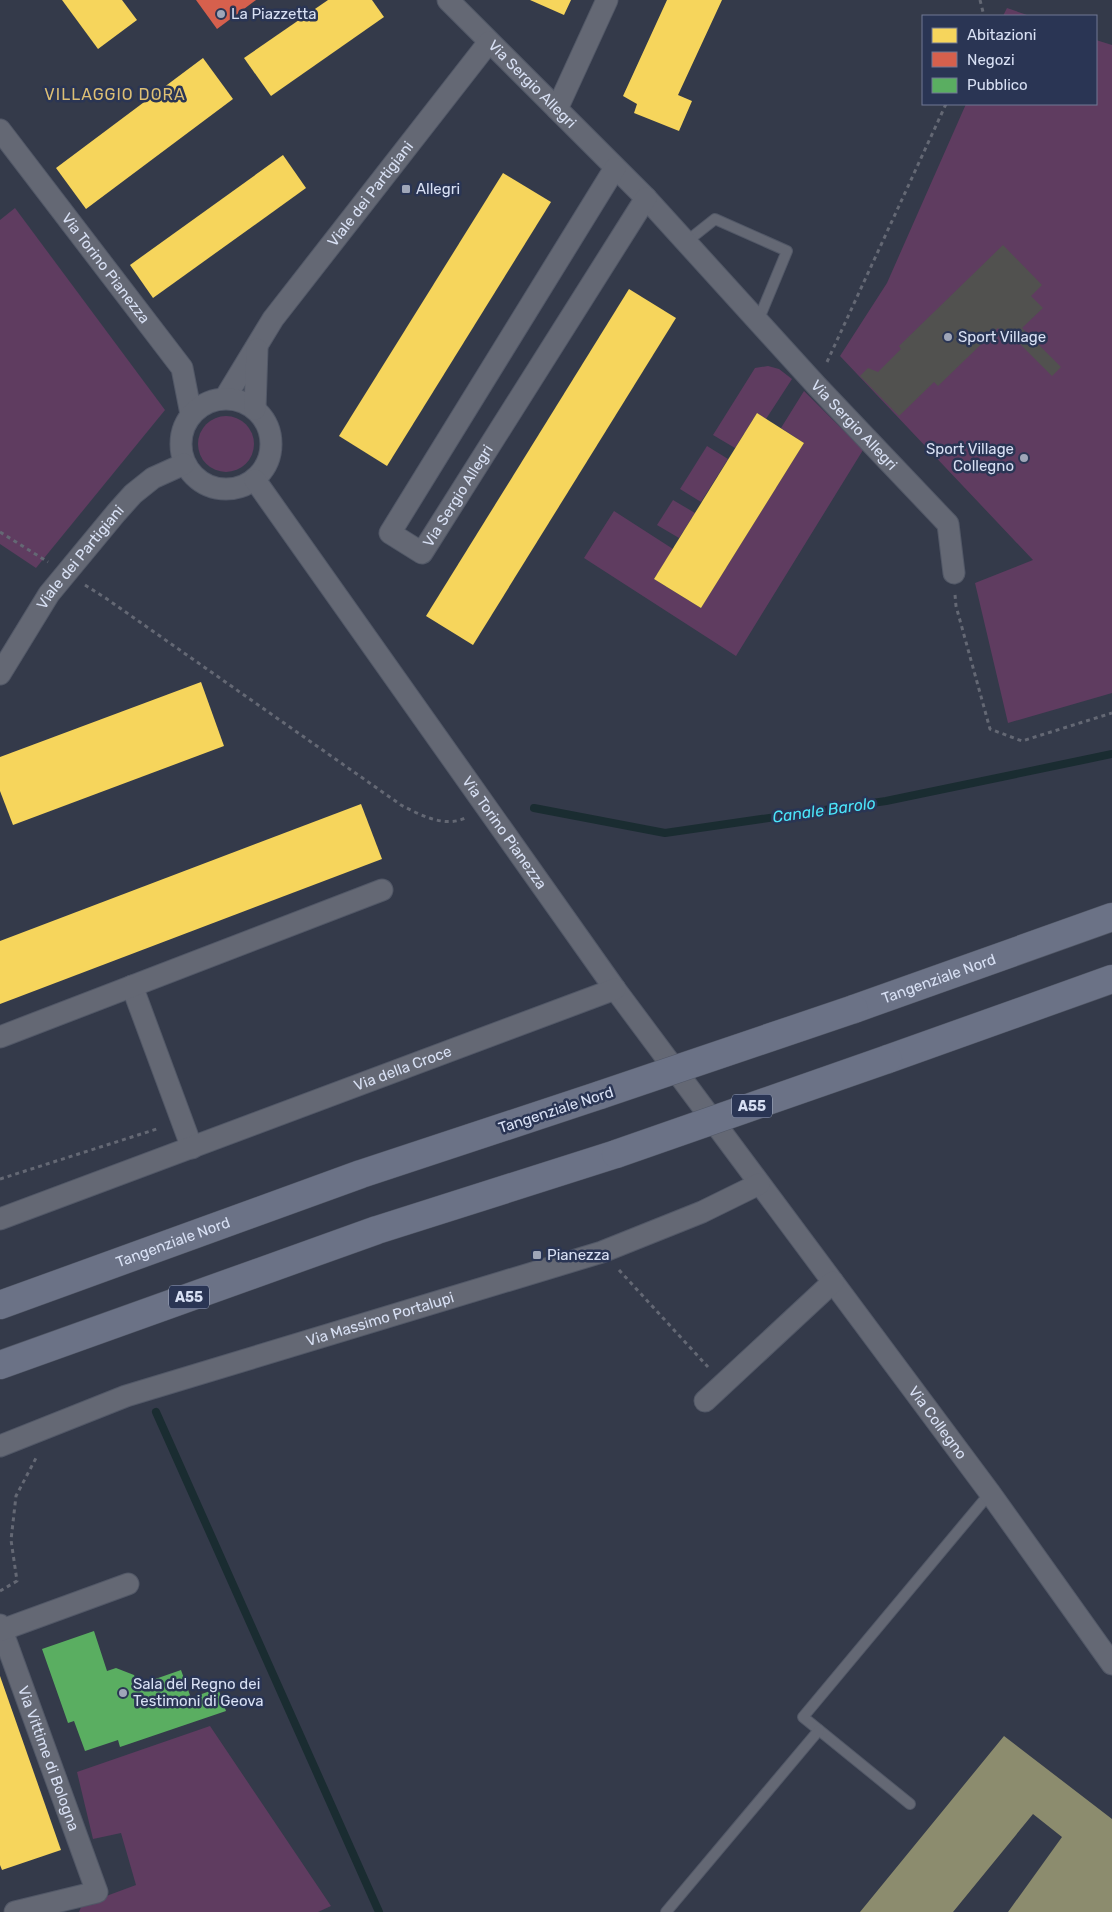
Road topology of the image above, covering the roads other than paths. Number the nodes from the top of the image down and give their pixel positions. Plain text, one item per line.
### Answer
1 (448, 0) edge
2 (607, 0) edge
3 (489, 42) junction
4 (557, 109) junction
5 (0, 130) edge
6 (616, 168) junction
7 (646, 198) junction
8 (686, 242) junction
9 (758, 321) junction
10 (257, 348) junction
11 (225, 398) junction
12 (255, 409) junction
13 (190, 414) junction
14 (184, 464) junction
15 (255, 480) junction
16 (954, 573) road end
17 (0, 674) edge
18 (382, 890) dead end
19 (1112, 917) edge
20 (1112, 979) edge
21 (132, 986) junction
22 (615, 989) junction
23 (0, 1037) edge
24 (192, 1148) junction
25 (758, 1184) junction
26 (0, 1219) edge
27 (833, 1282) junction
28 (0, 1305) edge
29 (0, 1365) edge
30 (705, 1401) dead end
31 (0, 1446) edge
32 (990, 1493) junction
33 (128, 1584) dead end
34 (1, 1628) edge
35 (1112, 1664) edge
36 (819, 1730) junction
37 (910, 1804) dead end
38 (15, 1912) edge
39 (666, 1912) edge

1 - 3 street, Via Sergio Allegri
2 - 4 street
3 - 4 street, Via Sergio Allegri
3 - 10 street, Viale dei Partigiani
4 - 6 street, Via Sergio Allegri
5 - 13 street, Via Torino Pianezza
6 - 7 street, Via Sergio Allegri
6 - 7 street, Via Sergio Allegri
7 - 8 street, Via Sergio Allegri
8 - 9 street, Via Sergio Allegri
8 - 9 lane
9 - 16 street, Via Sergio Allegri
10 - 11 street, Viale dei Partigiani
10 - 12 street, Viale dei Partigiani
11 - 12 street
11 - 13 street
12 - 15 street
13 - 14 street
14 - 15 street
14 - 17 street, Viale dei Partigiani
15 - 22 street, Via Torino Pianezza
18 - 21 street
19 - 28 highway, Tangenziale Nord, bridge
20 - 29 highway, A55, bridge
21 - 23 street
21 - 24 street
22 - 24 street, Via della Croce
22 - 25 street, Via Torino Pianezza
24 - 26 street, Via della Croce
25 - 27 street, Via Collegno
25 - 31 street, Via Massimo Portalupi
27 - 30 street
27 - 32 street, Via Collegno
32 - 35 street, Via Collegno
32 - 36 lane
33 - 34 street
34 - 38 street, Via Vittime di Bologna
36 - 37 lane
36 - 39 lane

